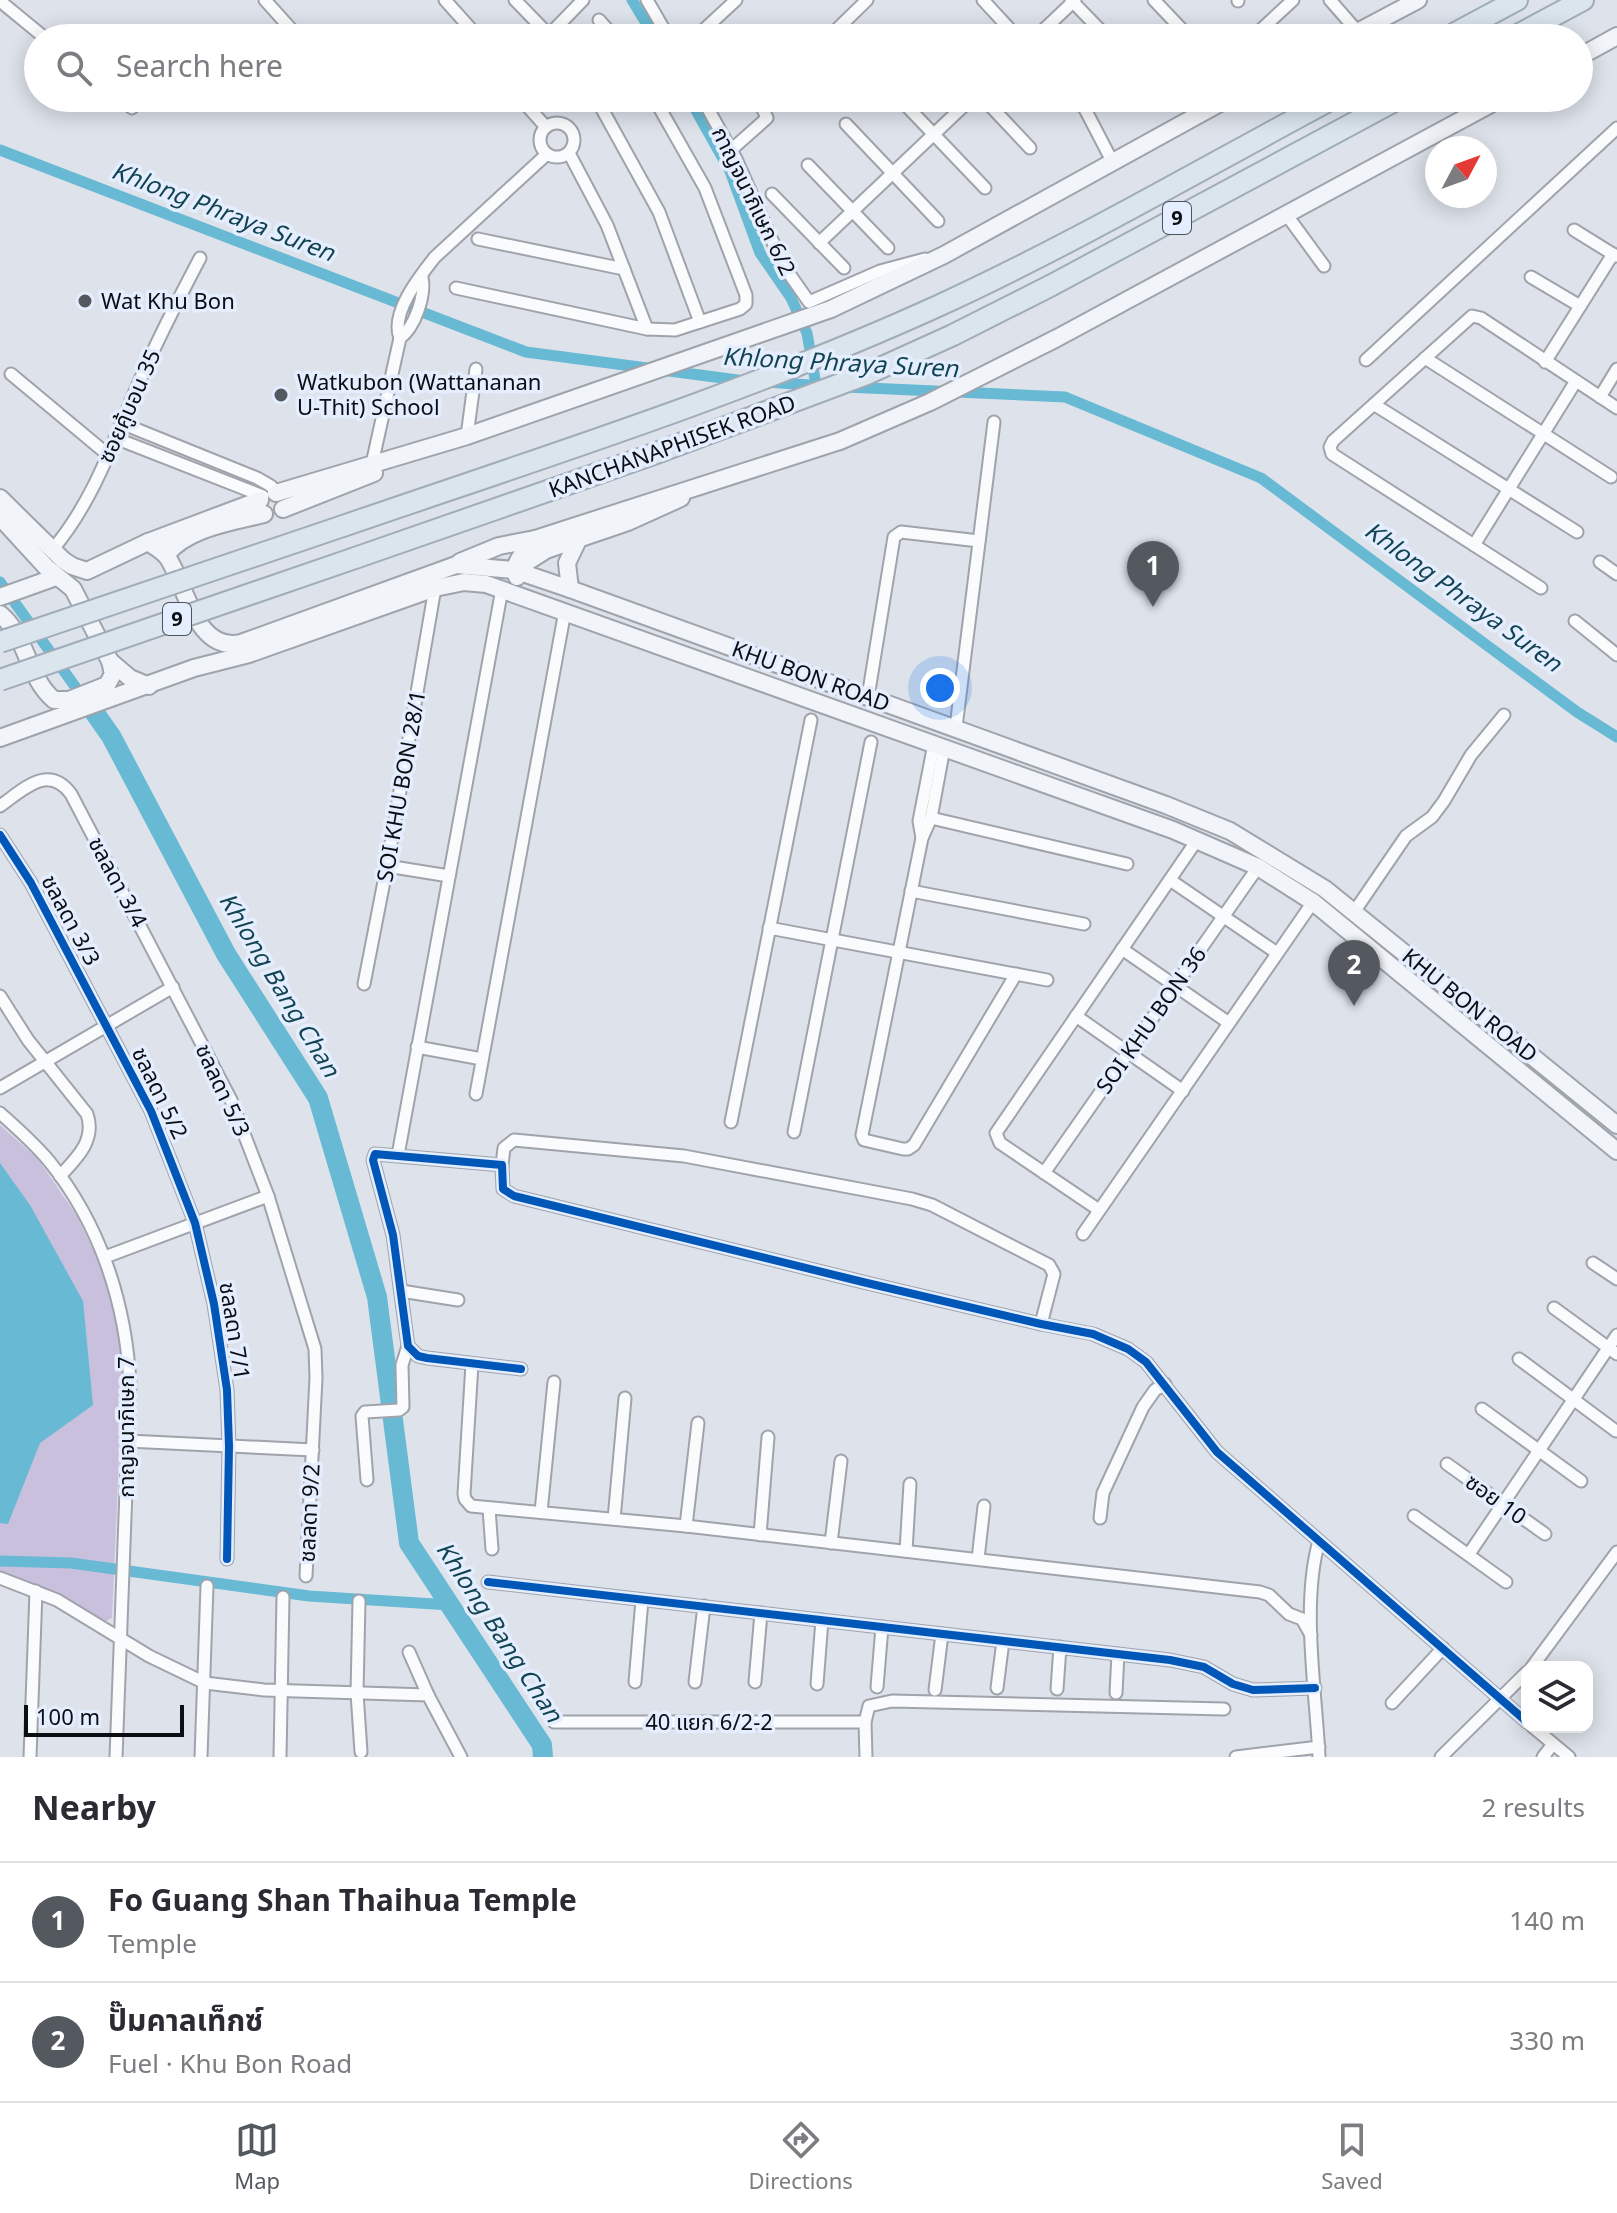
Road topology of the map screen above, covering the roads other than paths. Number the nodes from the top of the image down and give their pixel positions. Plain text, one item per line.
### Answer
1 (265, 0) edge
2 (445, 0) edge
3 (515, 0) edge
4 (583, 0) edge
5 (647, 0) edge
6 (736, 0) edge
7 (867, 0) edge
8 (983, 0) edge
9 (1154, 0) edge
10 (1293, 0) edge
11 (1330, 0) edge
12 (1418, 0) edge
13 (1517, 0) edge
14 (1583, 0) edge
15 (0, 1) edge
16 (1073, 1) edge
17 (599, 20) dead end
18 (28, 24) edge
19 (286, 24) edge
20 (466, 24) edge
21 (537, 24) edge
22 (560, 24) edge
23 (603, 24) edge
24 (661, 24) edge
25 (710, 24) edge
26 (842, 24) edge
27 (1005, 24) edge
28 (1049, 24) edge
29 (1095, 24) edge
30 (1177, 24) edge
31 (1267, 24) edge
32 (1345, 24) edge
33 (1373, 24) edge
34 (1472, 24) edge
35 (1538, 24) edge
36 (1617, 36) edge
37 (1593, 49) edge
38 (533, 112) edge
39 (604, 112) edge
40 (662, 112) edge
41 (710, 112) edge
42 (764, 112) edge
43 (912, 112) edge
44 (958, 112) edge
45 (996, 112) edge
46 (1087, 112) edge
47 (1201, 112) edge
48 (1308, 112) edge
49 (1374, 112) edge
50 (1476, 112) edge
51 (846, 124) dead end
52 (546, 127) junction
53 (1617, 128) edge
54 (934, 135) junction
55 (1030, 148) dead end
56 (731, 150) junction
57 (569, 153) junction
58 (547, 154) junction
59 (1112, 161) junction
60 (808, 165) dead end
61 (893, 173) junction
62 (985, 188) dead end
63 (772, 194) dead end
64 (853, 212) junction
65 (1286, 214) junction
66 (938, 221) dead end
67 (1574, 230) dead end
68 (478, 239) dead end
69 (819, 243) junction
70 (888, 248) dead end
71 (944, 255) junction
72 (1615, 256) edge
73 (200, 258) dead end
74 (1324, 266) dead end
75 (844, 268) dead end
76 (624, 269) junction
77 (1531, 277) dead end
78 (456, 288) dead end
79 (1580, 306) junction
80 (700, 322) junction
81 (647, 329) junction
82 (1425, 358) junction
83 (1366, 360) dead end
84 (1545, 362) junction
85 (476, 369) dead end
86 (1617, 369) edge
87 (11, 374) dead end
88 (1576, 381) junction
89 (1600, 397) junction
90 (1375, 405) junction
91 (1617, 408) edge
92 (994, 422) dead end
93 (121, 423) junction
94 (1544, 433) junction
95 (467, 436) junction
96 (115, 438) junction
97 (419, 452) junction
98 (107, 454) junction
99 (372, 464) junction
100 (1611, 477) dead end
101 (1509, 488) junction
102 (689, 491) junction
103 (0, 498) edge
104 (266, 501) junction
105 (0, 517) edge
106 (1577, 532) dead end
107 (579, 538) junction
108 (535, 539) junction
109 (979, 541) junction
110 (148, 542) junction
111 (1474, 545) junction
112 (52, 550) junction
113 (166, 555) junction
114 (1600, 562) dead end
115 (456, 565) junction
116 (514, 570) junction
117 (87, 571) junction
118 (1617, 574) edge
119 (50, 579) junction
120 (494, 587) junction
121 (435, 588) junction
122 (1541, 588) dead end
123 (73, 589) junction
124 (570, 589) junction
125 (0, 597) edge
126 (530, 599) junction
127 (565, 611) junction
128 (0, 614) edge
129 (1575, 621) dead end
130 (208, 636) junction
131 (0, 642) edge
132 (1617, 655) edge
133 (110, 661) junction
134 (194, 668) junction
135 (0, 680) edge
136 (39, 682) junction
137 (149, 686) junction
138 (104, 695) junction
139 (868, 697) junction
140 (71, 706) junction
141 (1504, 715) dead end
142 (811, 720) dead end
143 (956, 727) junction
144 (25, 728) junction
145 (0, 738) edge
146 (871, 742) dead end
147 (939, 746) junction
148 (0, 806) edge
149 (931, 818) junction
150 (0, 835) edge
151 (922, 838) junction
152 (1197, 840) junction
153 (1127, 864) dead end
154 (387, 866) junction
155 (1258, 867) junction
156 (449, 876) junction
157 (1170, 880) junction
158 (911, 891) junction
159 (1313, 902) junction
160 (1354, 912) junction
161 (1223, 917) junction
162 (1084, 924) dead end
163 (769, 928) junction
164 (831, 940) junction
165 (1122, 949) junction
166 (898, 952) junction
167 (1277, 953) junction
168 (1016, 974) junction
169 (1047, 980) dead end
170 (364, 984) dead end
171 (1175, 986) junction
172 (173, 987) junction
173 (1456, 994) junction
174 (0, 996) edge
175 (1444, 1008) junction
176 (1076, 1016) junction
177 (1229, 1023) junction
178 (106, 1025) junction
179 (417, 1047) junction
180 (1129, 1052) junction
181 (482, 1059) junction
182 (45, 1063) junction
183 (0, 1088) edge
184 (1183, 1091) junction
185 (476, 1094) dead end
186 (0, 1113) edge
187 (731, 1122) dead end
188 (1617, 1125) edge
189 (794, 1132) dead end
190 (1617, 1151) edge
191 (398, 1155) junction
192 (502, 1165) junction
193 (1044, 1173) junction
194 (60, 1176) junction
195 (268, 1196) junction
196 (1099, 1210) junction
197 (195, 1223) junction
198 (1083, 1234) dead end
199 (105, 1257) junction
200 (1593, 1263) dead end
201 (1617, 1279) edge
202 (401, 1291) junction
203 (458, 1300) dead end
204 (1554, 1308) dead end
205 (1041, 1324) junction
206 (1617, 1335) edge
207 (408, 1346) junction
208 (1613, 1351) edge
209 (1519, 1359) dead end
210 (472, 1364) junction
211 (521, 1369) dead end
212 (554, 1382) dead end
213 (1165, 1384) junction
214 (625, 1398) dead end
215 (1573, 1399) junction
216 (1482, 1409) dead end
217 (698, 1423) dead end
218 (1616, 1431) edge
219 (768, 1437) dead end
220 (128, 1441) junction
221 (229, 1446) junction
222 (313, 1450) junction
223 (1539, 1450) junction
224 (841, 1461) dead end
225 (1447, 1464) dead end
226 (367, 1480) dead end
227 (1581, 1481) dead end
228 (910, 1484) dead end
229 (1503, 1504) junction
230 (984, 1506) dead end
231 (489, 1509) junction
232 (541, 1512) junction
233 (1414, 1516) dead end
234 (1100, 1518) dead end
235 (614, 1519) junction
236 (686, 1526) junction
237 (1545, 1534) dead end
238 (760, 1535) junction
239 (1319, 1541) junction
240 (831, 1543) junction
241 (492, 1549) dead end
242 (906, 1551) junction
243 (1617, 1552) edge
244 (1469, 1554) junction
245 (227, 1559) dead end
246 (978, 1559) junction
247 (306, 1576) dead end
248 (0, 1578) edge
249 (488, 1582) dead end
250 (1506, 1582) dead end
251 (207, 1586) dead end
252 (36, 1591) junction
253 (283, 1597) dead end
254 (642, 1600) junction
255 (359, 1601) dead end
256 (704, 1606) junction
257 (761, 1613) junction
258 (822, 1620) junction
259 (882, 1627) junction
260 (942, 1634) junction
261 (1311, 1635) junction
262 (119, 1636) junction
263 (1003, 1641) junction
264 (1060, 1647) junction
265 (1443, 1648) junction
266 (409, 1652) dead end
267 (1118, 1654) junction
268 (1536, 1661) edge
269 (1521, 1678) edge
270 (635, 1682) dead end
271 (695, 1682) dead end
272 (755, 1682) dead end
273 (205, 1683) junction
274 (817, 1684) dead end
275 (877, 1687) dead end
276 (997, 1688) dead end
277 (1315, 1688) junction
278 (1057, 1689) dead end
279 (935, 1690) dead end
280 (282, 1691) junction
281 (357, 1693) junction
282 (1116, 1693) dead end
283 (428, 1695) junction
284 (1500, 1700) junction
285 (1392, 1703) dead end
286 (1224, 1709) dead end
287 (1521, 1717) edge
288 (554, 1722) dead end
289 (865, 1722) junction
290 (1540, 1733) edge
291 (1553, 1744) junction
292 (361, 1752) dead end
293 (1319, 1752) edge
294 (30, 1757) edge
295 (116, 1757) edge
296 (201, 1757) edge
297 (280, 1757) edge
298 (461, 1757) edge
299 (866, 1757) edge
300 (1236, 1757) edge
301 (1441, 1757) edge
302 (1543, 1757) edge
303 (1569, 1757) edge

1 - 19 street
2 - 20 street
3 - 21 street
4 - 22 street
5 - 24 street
6 - 25 street
7 - 26 street
8 - 27 street
9 - 30 street
10 - 31 street
11 - 32 street
12 - 33 main road
13 - 34 highway
14 - 35 highway
15 - 18 street
16 - 28 street
16 - 29 street
17 - 23 street
36 - 37 main road
38 - 52 street
39 - 80 street
40 - 80 street
41 - 56 street, กาญจนาภิเษก 6/2
42 - 56 street
43 - 54 street
44 - 54 street
45 - 55 street
46 - 59 street
47 - 59 main road
48 - 131 highway, KANCHANAPHISEK ROAD / 9, bridge
49 - 135 highway, KANCHANAPHISEK ROAD / 9, bridge
50 - 65 main road
51 - 61 street
52 - 57 street
52 - 58 street
53 - 83 street
54 - 61 street
54 - 62 street
56 - 71 street, กาญจนาภิเษก 6/2
57 - 58 street
57 - 76 street
58 - 99 street
59 - 71 main road
60 - 64 street
61 - 64 street
61 - 66 street
63 - 69 street
64 - 69 street
64 - 70 street
65 - 74 street
65 - 102 main road
67 - 72 street
68 - 76 street
69 - 75 street
71 - 95 main road
72 - 79 street
73 - 93 street, ซอยคู้บอน 35
76 - 81 street
77 - 79 street
78 - 81 street
79 - 84 street
80 - 81 street
82 - 84 street
82 - 90 street
82 - 94 street
84 - 88 street
85 - 95 street
86 - 89 street
87 - 98 street
88 - 89 street
88 - 94 street
89 - 91 street
90 - 101 street
90 - 111 street
92 - 109 street
93 - 96 street, ซอยคู้บอน 35
93 - 104 street
94 - 100 street
94 - 101 street
95 - 97 main road
96 - 98 street, ซอยคู้บอน 35
96 - 104 street
97 - 99 main road
97 - 104 main road
98 - 112 street, ซอยคู้บอน 35
99 - 104 main road
101 - 106 street
101 - 111 street
102 - 107 main road
102 - 108 main road
103 - 112 main road
104 - 110 main road
104 - 113 main road
105 - 119 main road
107 - 116 main road
107 - 124 main road
108 - 115 main road
108 - 116 main road
109 - 139 street
109 - 143 street
110 - 113 main road
110 - 117 main road
111 - 122 street
112 - 117 main road
113 - 130 main road
114 - 118 street
115 - 116 main road, KHU BON ROAD
115 - 130 main road, KHU BON ROAD
116 - 120 main road
116 - 124 main road, KHU BON ROAD
116 - 126 main road
117 - 123 main road
119 - 123 main road
119 - 125 main road
120 - 121 main road, KHU BON ROAD
120 - 126 main road, KHU BON ROAD
120 - 156 street
121 - 134 main road, KHU BON ROAD
121 - 154 street, SOI KHU BON 28/1
123 - 133 main road
124 - 139 main road, KHU BON ROAD
126 - 127 main road, KHU BON ROAD
127 - 147 main road, KHU BON ROAD
127 - 181 street
128 - 136 main road
129 - 132 street
130 - 134 main road
133 - 137 main road
133 - 138 main road
134 - 137 main road, KHU BON ROAD
136 - 140 main road
136 - 144 main road
137 - 138 main road, KHU BON ROAD
138 - 140 main road, KHU BON ROAD
139 - 143 main road, KHU BON ROAD
140 - 144 main road, KHU BON ROAD
141 - 160 street
142 - 163 street
143 - 160 main road, KHU BON ROAD
144 - 145 main road, KHU BON ROAD
146 - 164 street
147 - 149 street
147 - 151 street
147 - 152 main road, KHU BON ROAD
148 - 172 street, ชลลดา 3/4
149 - 151 street
149 - 153 street
150 - 178 street, ชลลดา 3/3
151 - 158 street
152 - 155 main road, KHU BON ROAD
152 - 157 street
154 - 156 street
154 - 170 street, SOI KHU BON 28/1
155 - 159 main road, KHU BON ROAD
155 - 161 street, SOI KHU BON 36
156 - 179 street
157 - 161 street
157 - 165 street
158 - 162 street
158 - 166 street
159 - 167 street
159 - 175 main road, KHU BON ROAD
160 - 173 main road, KHU BON ROAD
161 - 167 street
161 - 171 street, SOI KHU BON 36
163 - 164 street
163 - 187 street
164 - 166 street
164 - 189 street
165 - 171 street
165 - 176 street
166 - 168 street
166 - 168 street
167 - 177 street
168 - 169 street
171 - 177 street
171 - 180 street, SOI KHU BON 36
172 - 178 street
172 - 195 street, ชลลดา 5/3
173 - 175 main road
173 - 188 main road, KHU BON ROAD
174 - 182 street
175 - 190 main road, KHU BON ROAD
176 - 180 street
176 - 193 street
177 - 184 street
178 - 182 street
178 - 197 street, ชลลดา 5/2
179 - 181 street
179 - 191 street
180 - 184 street
180 - 193 street, SOI KHU BON 36
181 - 185 street
182 - 183 street
182 - 194 street
184 - 196 street
186 - 194 street, กาญจนาภิเษก 7
191 - 192 street
191 - 202 street
192 - 205 street
192 - 205 street
193 - 196 street
194 - 199 street, กาญจนาภิเษก 7
195 - 197 street
195 - 222 street, ชลลดา 5/3
196 - 198 street
197 - 199 street
197 - 221 street, ชลลดา 7/1
199 - 220 street, กาญจนาภิเษก 7
200 - 201 street
202 - 203 street
202 - 207 street
204 - 208 street
205 - 213 street
206 - 208 street
207 - 210 street
207 - 226 street
208 - 215 street
209 - 215 street
210 - 211 street
210 - 231 street
212 - 232 street
213 - 234 street
213 - 239 street
214 - 235 street
215 - 218 street
215 - 223 street
216 - 223 street
217 - 236 street
219 - 238 street
220 - 221 street
220 - 262 street, กาญจนาภิเษก 7
221 - 222 street
221 - 245 street, ชลลดา 7/1
222 - 247 street, ชลลดา 9/2
223 - 227 street
223 - 229 street
224 - 240 street
225 - 229 street, ซอย 10
228 - 242 street
229 - 237 street, ซอย 10
229 - 244 street
230 - 246 street
231 - 232 street
231 - 241 street
232 - 235 street
233 - 244 street
235 - 236 street
236 - 238 street
238 - 240 street
239 - 261 street
239 - 265 street
240 - 242 street
242 - 246 street
243 - 268 street
244 - 250 street
246 - 261 street
248 - 252 street
249 - 254 street
251 - 273 street
252 - 262 street
252 - 294 street
253 - 280 street
254 - 256 street
254 - 270 street
255 - 281 street
256 - 257 street
256 - 271 street
257 - 258 street
257 - 272 street
258 - 259 street
258 - 274 street
259 - 260 street
259 - 275 street
260 - 263 street
260 - 279 street
261 - 277 street
262 - 273 street
262 - 295 street, กาญจนาภิเษก 7
263 - 264 street
263 - 276 street
264 - 267 street
264 - 278 street
265 - 284 street
265 - 285 street
266 - 283 street
267 - 277 street
267 - 282 street
269 - 284 street
273 - 280 street
273 - 296 street
277 - 293 street
280 - 281 street
280 - 297 street
281 - 283 street
281 - 292 street
283 - 298 street
284 - 287 street
284 - 301 street
286 - 289 street
288 - 289 street, 40 แยก 6/2-2
289 - 299 street
290 - 291 street
291 - 302 street
291 - 303 street
293 - 300 street

